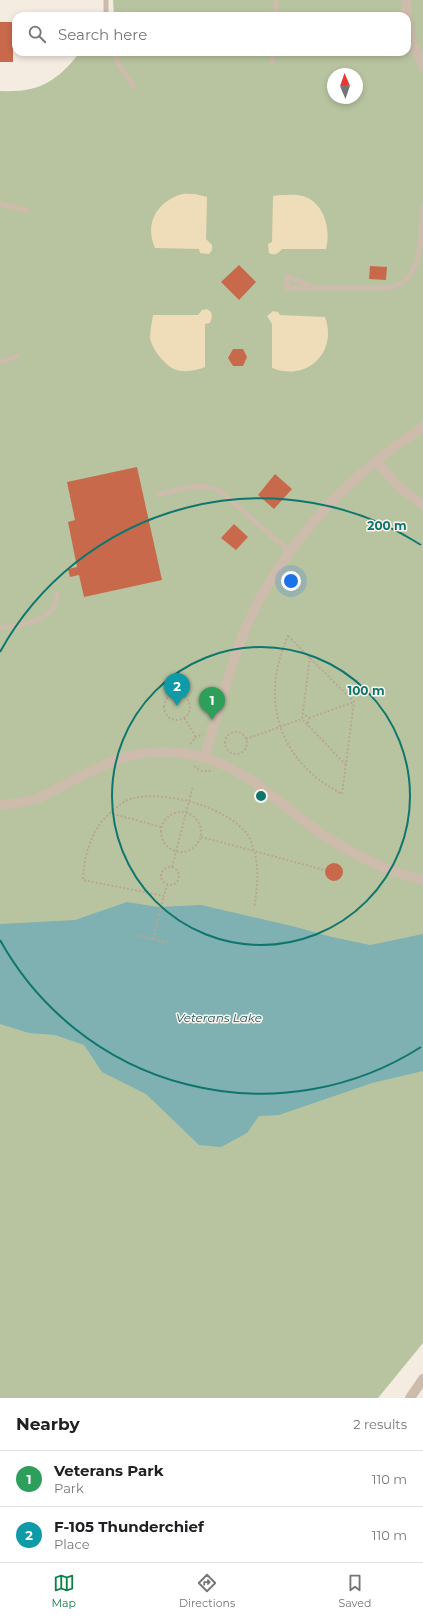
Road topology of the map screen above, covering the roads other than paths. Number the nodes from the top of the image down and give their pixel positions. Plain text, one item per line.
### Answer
1 (106, 0) edge
2 (276, 0) edge
3 (406, 0) edge
4 (106, 12) edge
5 (276, 12) edge
6 (407, 12) edge
7 (411, 40) edge
8 (115, 56) edge
9 (273, 56) edge
10 (272, 63) dead end
11 (423, 66) edge
12 (134, 87) dead end
13 (0, 204) edge
14 (423, 207) edge
15 (27, 210) dead end
16 (314, 288) junction
17 (18, 356) dead end
18 (0, 362) edge
19 (423, 427) edge
20 (376, 461) junction
21 (159, 494) dead end
22 (423, 505) edge
23 (290, 552) junction
24 (57, 594) dead end
25 (0, 628) edge
26 (205, 757) junction
27 (0, 805) edge
28 (423, 880) edge
29 (423, 1379) edge
30 (410, 1398) edge

1 - 4 lane
2 - 5 lane
3 - 6 street
7 - 11 street
8 - 12 lane
9 - 10 lane
13 - 15 lane
14 - 16 lane
16 - 16 lane
17 - 18 lane
19 - 20 street
20 - 22 street
20 - 23 street
21 - 23 lane
23 - 26 street
24 - 25 lane
26 - 27 street
26 - 28 street
29 - 30 street

